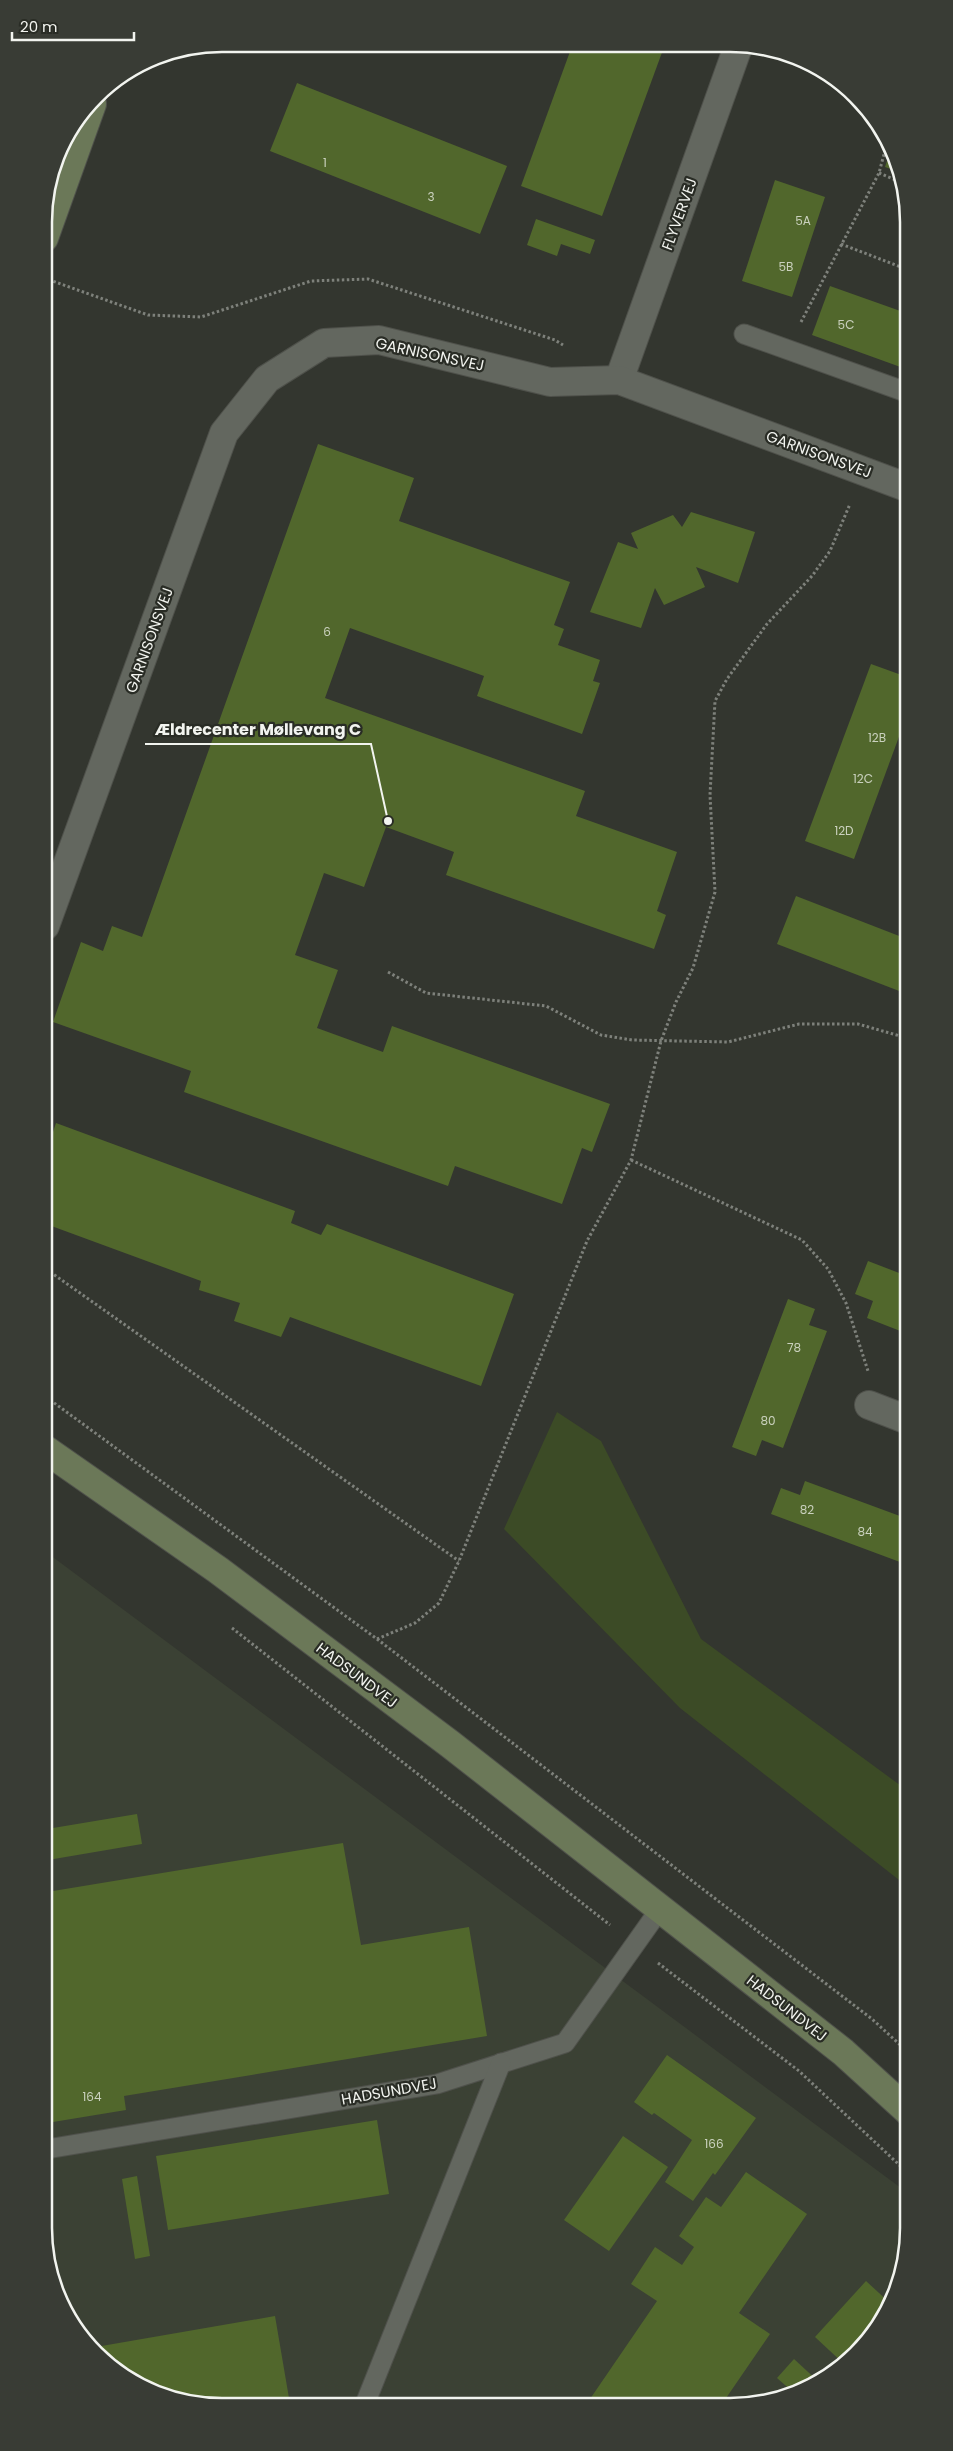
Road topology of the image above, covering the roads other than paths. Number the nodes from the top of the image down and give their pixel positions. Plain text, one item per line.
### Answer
1 (736, 52) edge
2 (85, 122) edge
3 (53, 213) edge
4 (744, 334) dead end
5 (619, 380) junction
6 (901, 390) edge
7 (901, 484) edge
8 (53, 905) edge
9 (869, 1405) road end
10 (900, 1417) edge
11 (52, 1454) edge
12 (660, 1909) junction
13 (501, 2063) junction
14 (900, 2104) edge
15 (52, 2148) edge
16 (367, 2398) edge

1 - 5 street, FLYVERVEJ
2 - 3 main road
4 - 6 lane
5 - 7 street, GARNISONSVEJ
5 - 8 street, GARNISONSVEJ
9 - 10 street
11 - 12 main road, HADSUNDVEJ
12 - 13 lane, HADSUNDVEJ
12 - 14 main road, HADSUNDVEJ
13 - 15 lane, HADSUNDVEJ
13 - 16 lane

